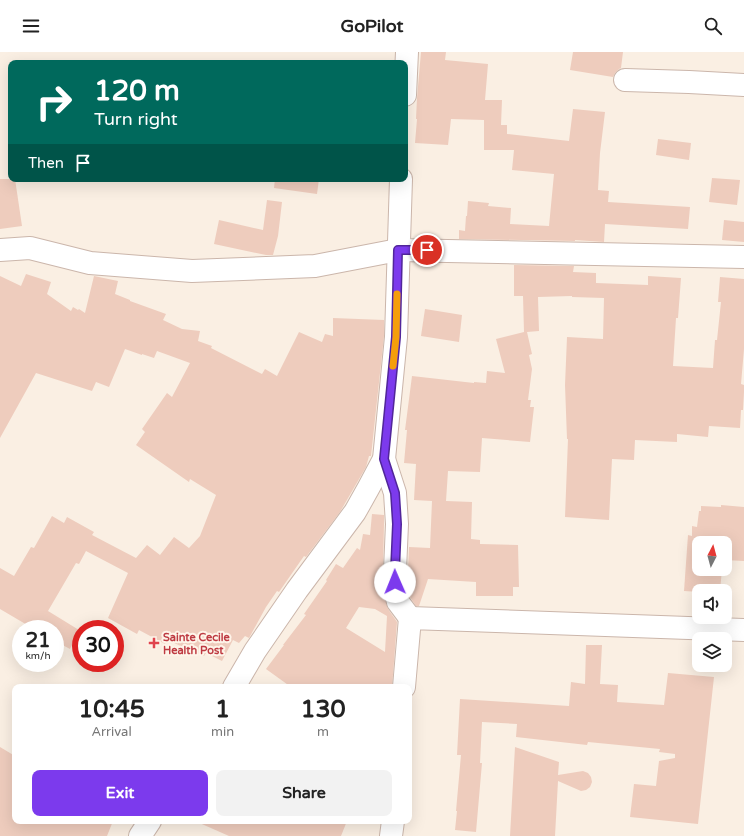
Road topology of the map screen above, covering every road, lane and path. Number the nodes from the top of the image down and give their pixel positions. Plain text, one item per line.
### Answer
1 (625, 80) dead end
2 (744, 85) edge
3 (402, 182) edge
4 (0, 250) edge
5 (398, 250) junction
6 (744, 257) edge
7 (384, 459) junction
8 (410, 618) junction
9 (744, 630) edge
10 (236, 684) edge
11 (404, 684) edge
12 (148, 824) edge
13 (140, 836) edge

1 - 2 street
3 - 5 street
4 - 5 street
5 - 6 street
5 - 7 street
7 - 8 street
7 - 10 street
8 - 9 street
8 - 11 street
12 - 13 street

